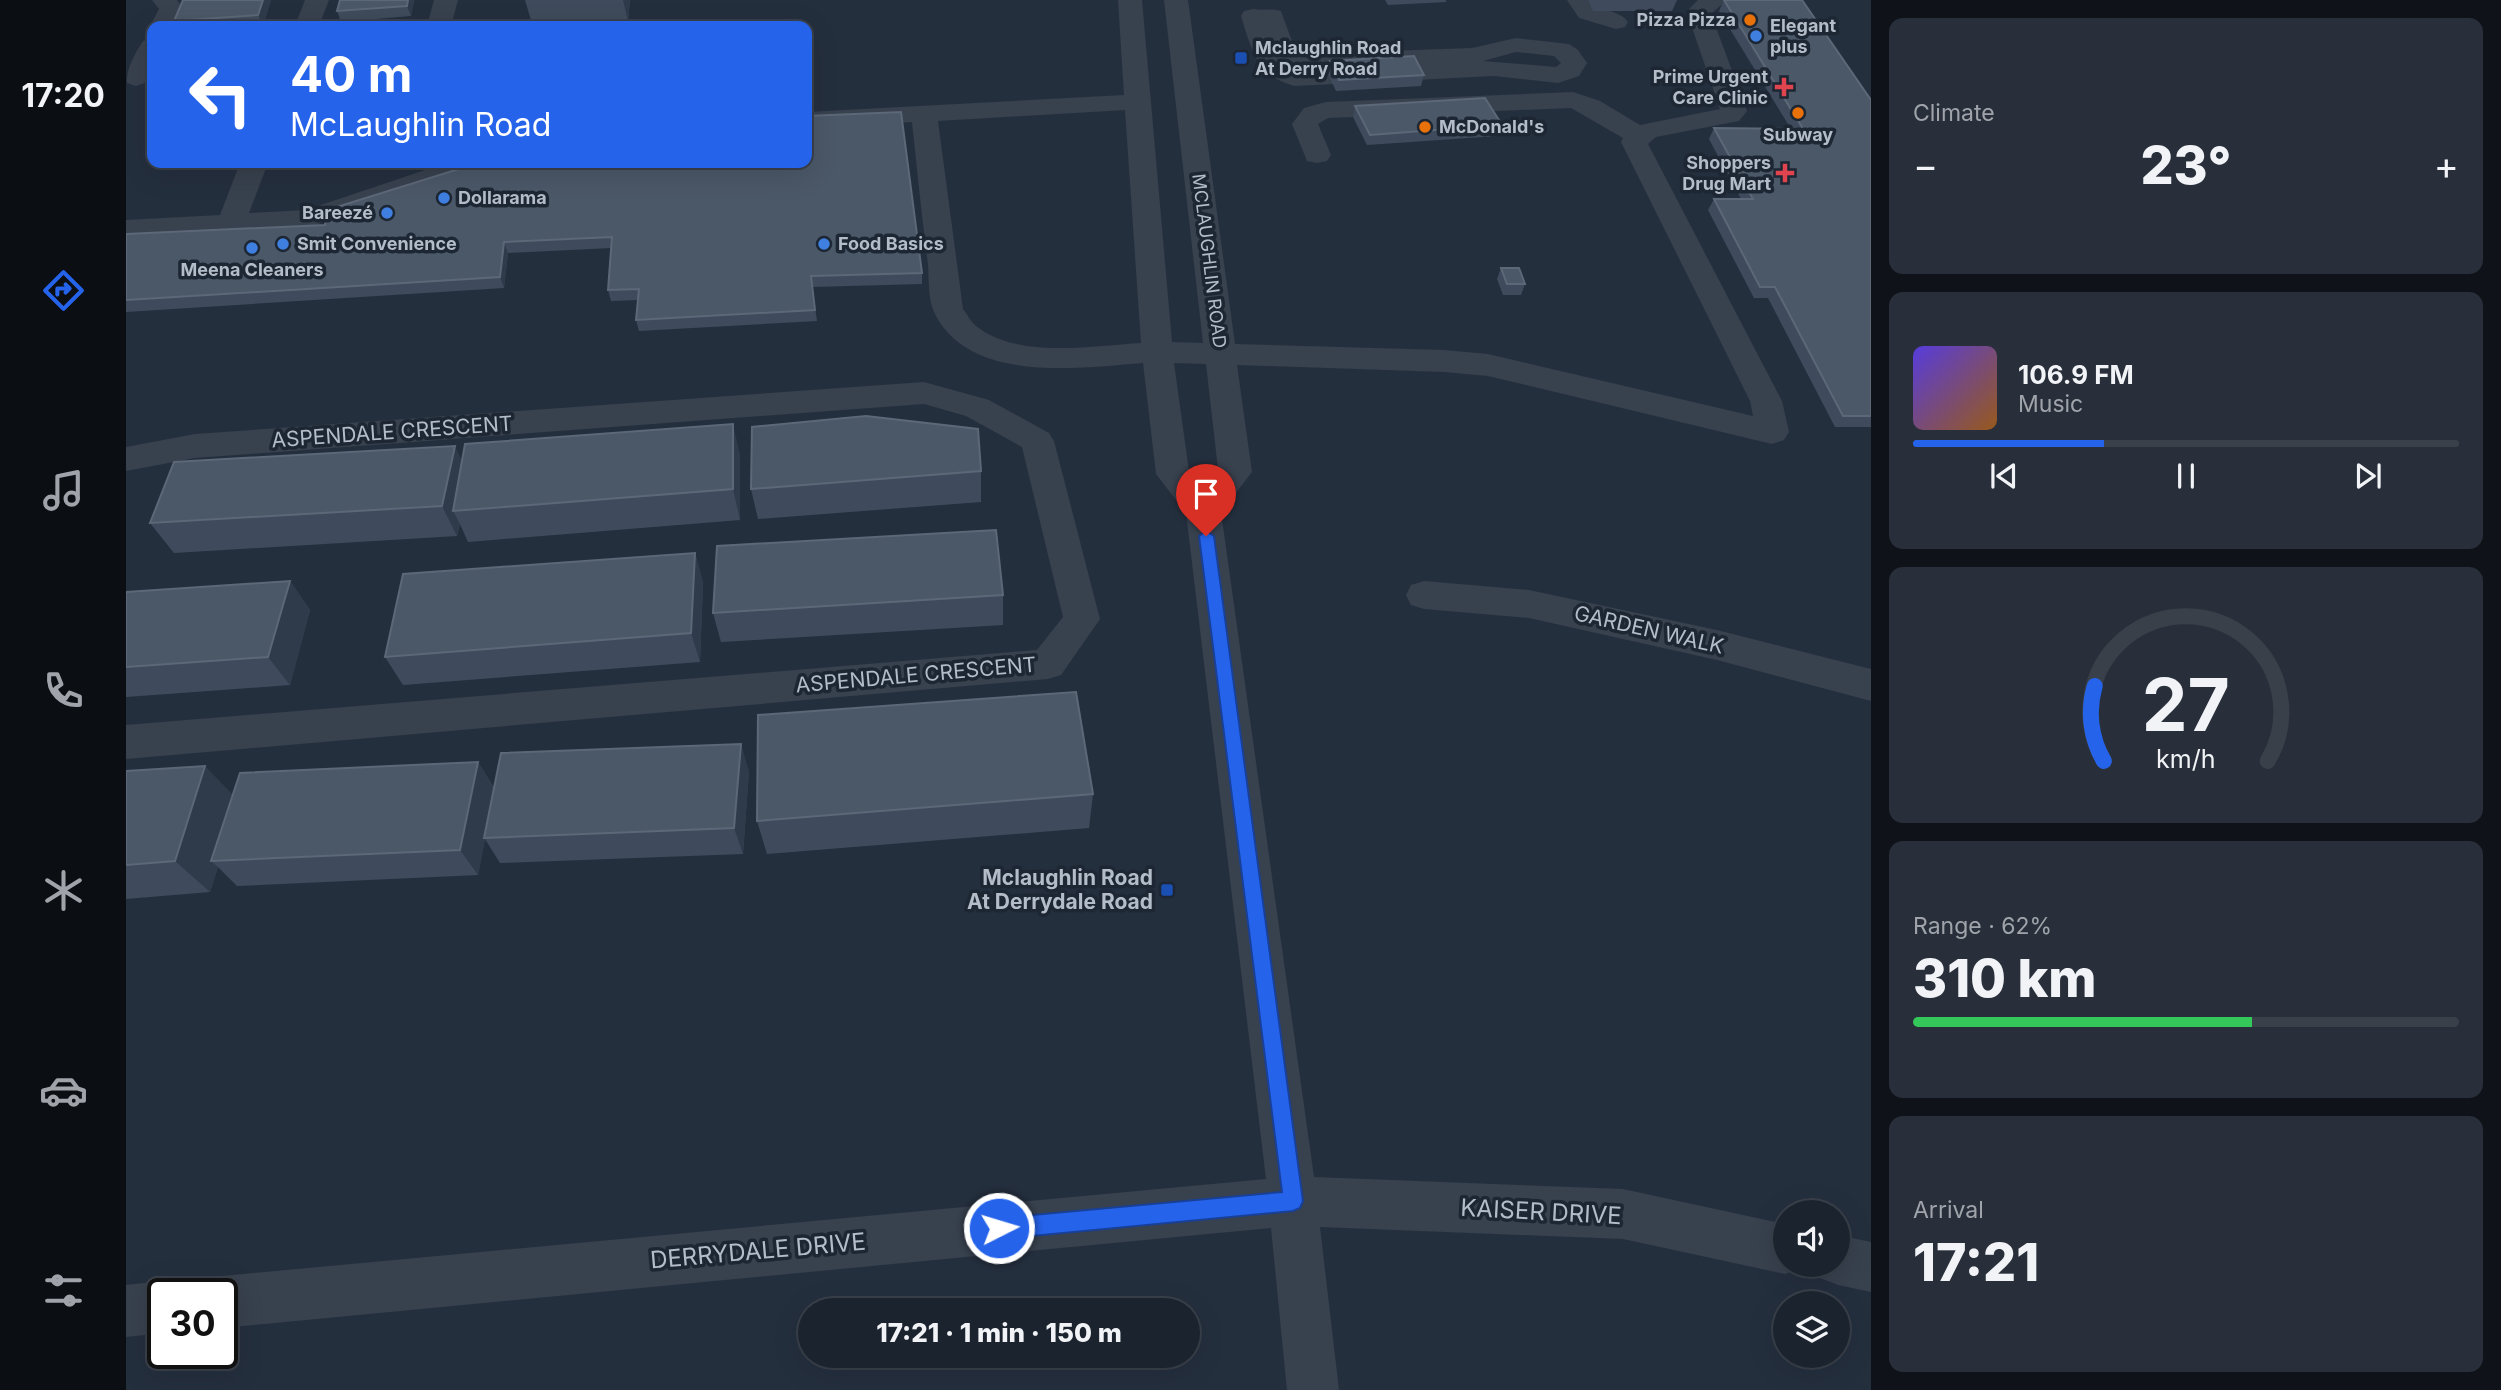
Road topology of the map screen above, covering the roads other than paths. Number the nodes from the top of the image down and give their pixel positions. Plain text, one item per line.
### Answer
1 (164, 0) edge
2 (317, 0) edge
3 (446, 0) edge
4 (546, 0) edge
5 (1130, 0) edge
6 (1177, 0) edge
7 (1579, 0) edge
8 (1716, 0) edge
9 (1262, 16) joint
10 (164, 21) edge
11 (309, 21) edge
12 (440, 21) edge
13 (543, 21) edge
14 (1616, 22) dead end
15 (147, 56) edge
16 (136, 78) dead end
17 (1137, 102) junction
18 (924, 114) junction
19 (812, 120) edge
20 (1641, 136) junction
21 (1317, 155) dead end
22 (252, 168) edge
23 (457, 168) edge
24 (231, 223) junction
25 (126, 229) edge
26 (1157, 352) junction
27 (1221, 354) junction
28 (126, 459) edge
29 (1203, 510) junction
30 (1424, 596) dead end
31 (1871, 685) edge
32 (126, 742) edge
33 (1293, 1201) junction
34 (1773, 1246) edge
35 (1850, 1263) edge
36 (1871, 1267) edge
37 (238, 1300) edge
38 (147, 1309) edge
39 (126, 1311) edge
40 (1313, 1390) edge

1 - 10 street
2 - 11 street
3 - 12 street
4 - 13 street
5 - 17 street
6 - 27 street, MCLAUGHLIN ROAD
7 - 14 street
8 - 20 street
9 - 9 street
15 - 16 street
17 - 18 street
17 - 26 street
18 - 19 street
18 - 26 street
20 - 21 street
20 - 27 street
22 - 24 street
23 - 24 street
24 - 25 street
26 - 27 street
26 - 29 street
27 - 29 street, MCLAUGHLIN ROAD
28 - 32 street, ASPENDALE CRESCENT
29 - 33 street
30 - 31 street, GARDEN WALK
33 - 34 street, KAISER DRIVE
33 - 37 street, DERRYDALE DRIVE
33 - 40 street
35 - 36 street
38 - 39 street

